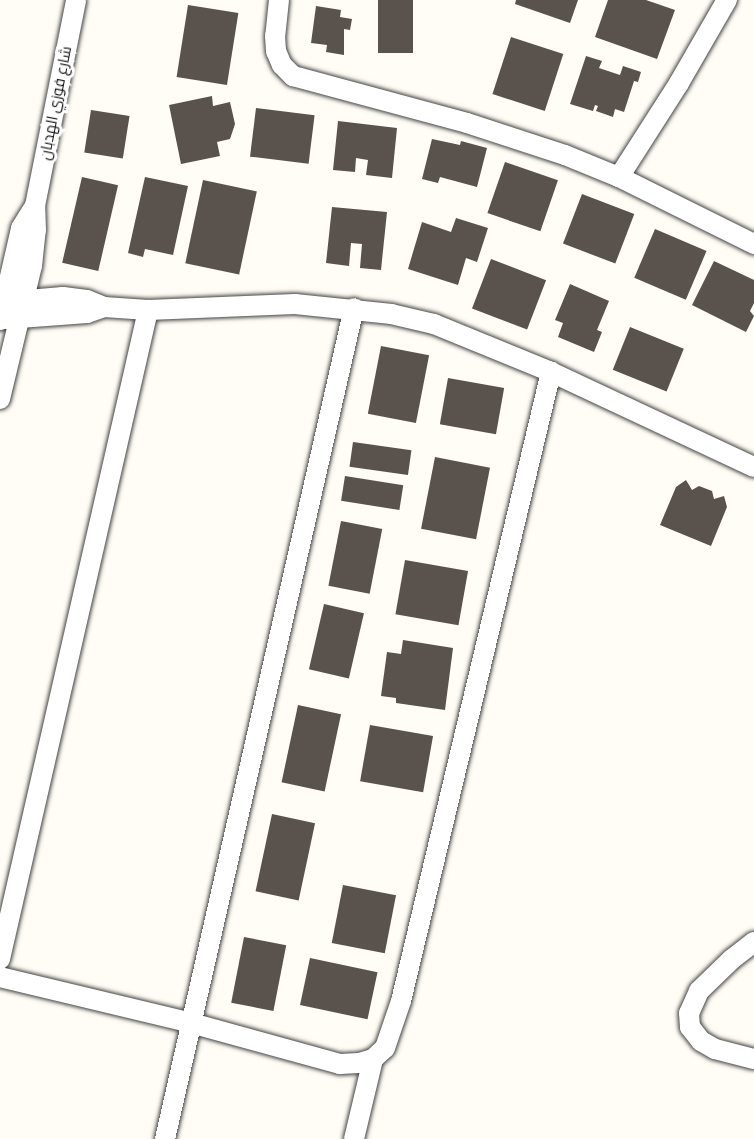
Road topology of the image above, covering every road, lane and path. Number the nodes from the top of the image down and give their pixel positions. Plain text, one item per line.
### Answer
1 (76, 0) edge
2 (279, 0) edge
3 (723, 1) edge
4 (619, 177) junction
5 (35, 206) junction
6 (754, 244) edge
7 (32, 266) junction
8 (63, 297) junction
9 (104, 307) junction
10 (354, 308) junction
11 (148, 310) junction
12 (9, 312) edge
13 (551, 372) junction
14 (0, 399) edge
15 (754, 467) edge
16 (754, 942) edge
17 (0, 959) edge
18 (0, 977) edge
19 (191, 1023) junction
20 (374, 1059) junction
21 (754, 1059) edge
22 (165, 1139) edge
23 (354, 1139) edge

1 - 5 street, شارع فوزي الهدبان
2 - 4 street
3 - 4 street
4 - 6 street
5 - 7 street, شارع فوزي الهدبان
5 - 12 street, شارع فوزي الهدبان
7 - 8 street
7 - 12 street, شارع فوزي الهدبان
8 - 9 street
8 - 12 street
9 - 11 street
9 - 12 street
10 - 11 street
10 - 13 street
10 - 19 street
11 - 17 street
12 - 14 street, شارع فوزي الهدبان
13 - 15 street
13 - 20 street
16 - 21 street
18 - 19 street
19 - 20 street
19 - 22 street
20 - 23 street

